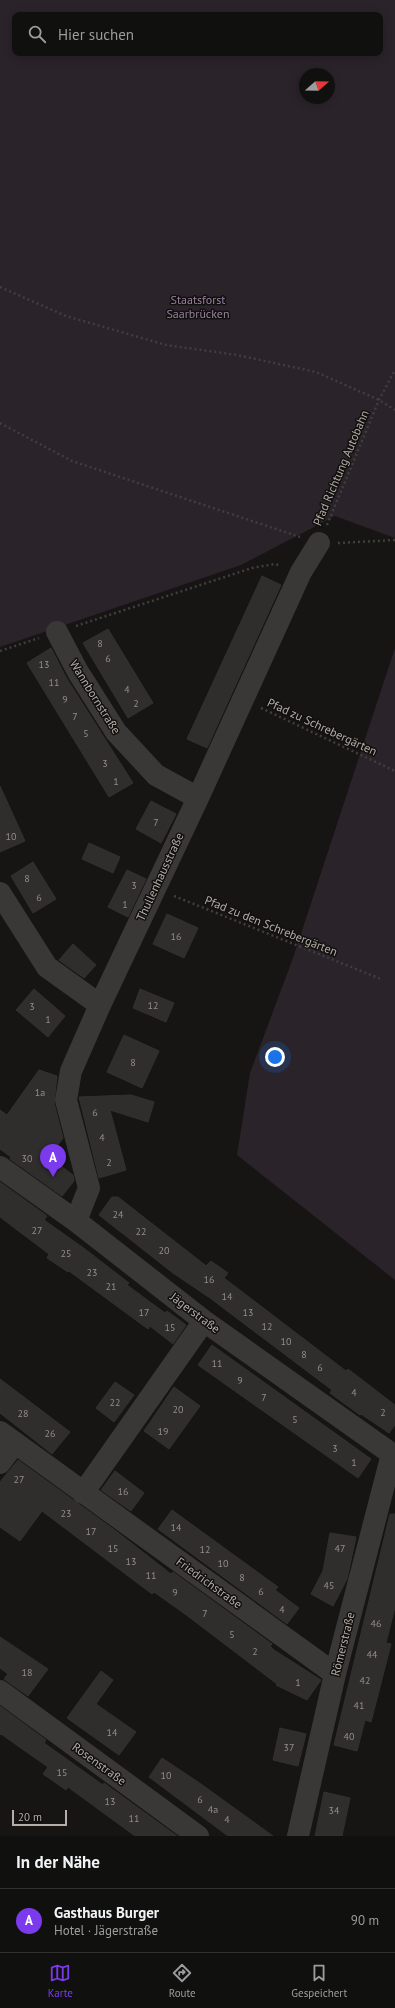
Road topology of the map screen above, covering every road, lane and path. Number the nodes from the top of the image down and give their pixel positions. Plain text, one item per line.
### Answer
1 (0, 286) edge
2 (395, 370) edge
3 (379, 400) junction
4 (395, 410) edge
5 (0, 423) edge
6 (395, 540) edge
7 (319, 543) junction
8 (301, 572) junction
9 (57, 632) junction
10 (0, 651) edge
11 (242, 700) junction
12 (395, 771) edge
13 (198, 798) junction
14 (156, 887) junction
15 (0, 893) edge
16 (381, 979) dead end
17 (100, 1005) junction
18 (0, 1167) edge
19 (76, 1221) junction
20 (204, 1321) junction
21 (8, 1437) edge
22 (392, 1454) joint
23 (0, 1463) edge
24 (83, 1493) junction
25 (335, 1674) junction
26 (0, 1691) edge
27 (198, 1836) edge
28 (298, 1836) edge

1 - 3 path
2 - 3 path, Pfad Richtung Autobahn
3 - 4 path
3 - 7 path, Pfad Richtung Autobahn
5 - 7 path
6 - 7 path
7 - 8 street, Thullenhausstraße
8 - 9 path
8 - 11 street, Thullenhausstraße
9 - 10 path
9 - 13 street, Wannbornstraße
11 - 12 path, Pfad zu Schrebergärten
11 - 13 street, Thullenhausstraße
13 - 14 street, Thullenhausstraße
14 - 16 path, Pfad zu den Schrebergärten
14 - 17 street, Thullenhausstraße
15 - 17 street
17 - 19 street, Thullenhausstraße
18 - 19 street, Jägerstraße
19 - 20 street, Jägerstraße
20 - 22 street, Jägerstraße
20 - 24 street
21 - 23 street
21 - 24 street, Friedrichstraße
22 - 25 street, Römerstraße
24 - 25 street, Friedrichstraße
25 - 28 street, Römerstraße
26 - 27 street, Rosenstraße

